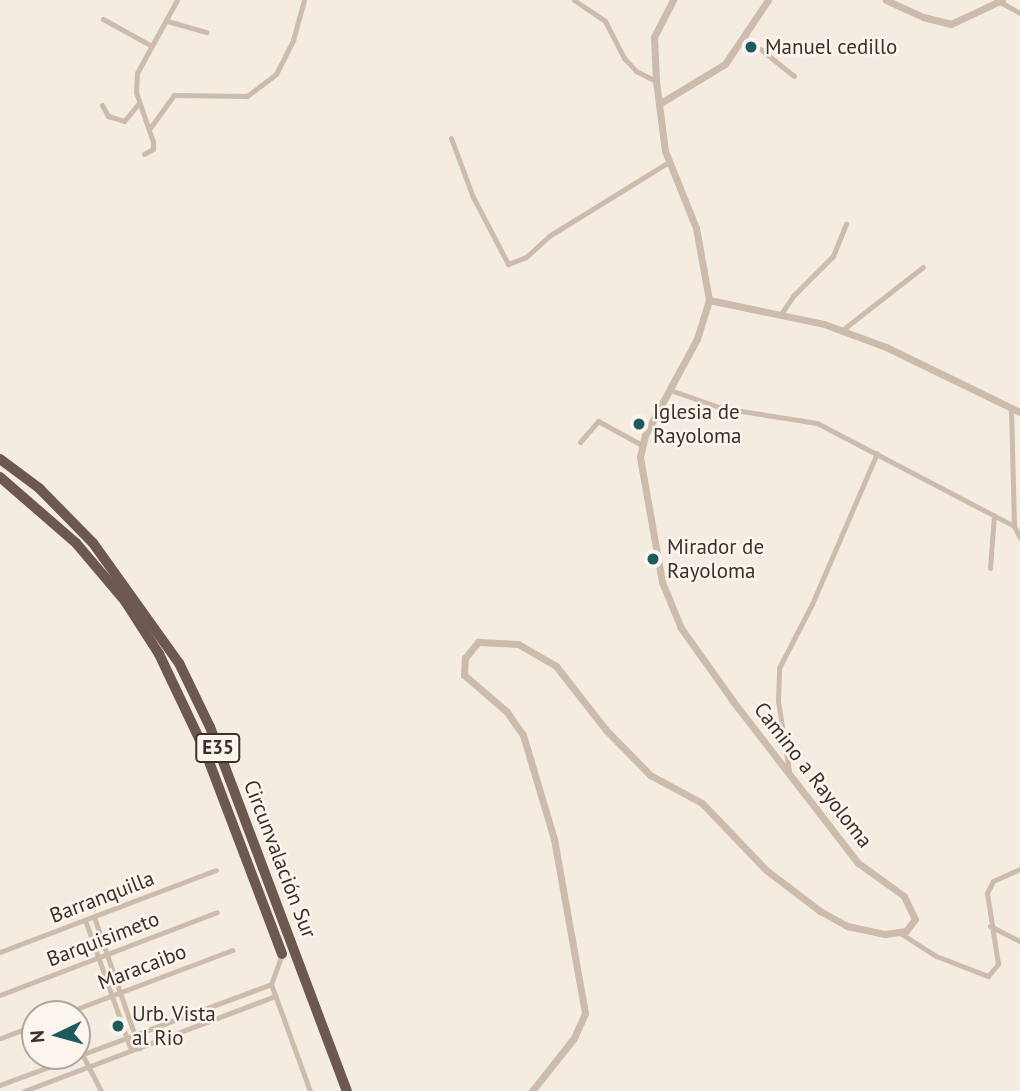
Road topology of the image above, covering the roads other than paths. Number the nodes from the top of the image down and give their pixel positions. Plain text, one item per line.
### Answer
1 (177, 0) edge
2 (304, 0) edge
3 (575, 0) edge
4 (673, 0) edge
5 (768, 0) edge
6 (886, 0) edge
7 (1001, 1) edge
8 (1020, 13) edge
9 (103, 19) dead end
10 (167, 21) junction
11 (206, 32) dead end
12 (744, 36) junction
13 (150, 45) junction
14 (794, 76) dead end
15 (656, 80) junction
16 (139, 103) junction
17 (659, 104) junction
18 (102, 105) dead end
19 (150, 128) junction
20 (451, 138) dead end
21 (144, 154) dead end
22 (669, 162) junction
23 (846, 223) dead end
24 (923, 267) dead end
25 (709, 300) junction
26 (781, 314) junction
27 (841, 331) junction
28 (670, 390) junction
29 (1011, 410) junction
30 (1020, 412) edge
31 (580, 442) dead end
32 (642, 445) junction
33 (877, 453) junction
34 (0, 459) edge
35 (0, 477) edge
36 (994, 515) junction
37 (1014, 526) junction
38 (1020, 538) edge
39 (990, 568) dead end
40 (789, 771) junction
41 (1020, 869) edge
42 (216, 870) dead end
43 (217, 912) dead end
44 (94, 917) junction
45 (85, 920) junction
46 (990, 926) junction
47 (900, 933) junction
48 (1020, 941) edge
49 (232, 950) dead end
50 (0, 952) edge
51 (107, 954) junction
52 (282, 954) joint
53 (99, 957) junction
54 (271, 984) junction
55 (120, 993) junction
56 (0, 995) edge
57 (112, 996) junction
58 (275, 996) junction
59 (91, 1004) edge
60 (21, 1030) edge
61 (134, 1035) junction
62 (1, 1038) edge
63 (127, 1038) junction
64 (139, 1048) junction
65 (131, 1050) junction
66 (91, 1051) edge
67 (91, 1066) edge
68 (38, 1070) edge
69 (80, 1070) edge
70 (90, 1070) edge
71 (0, 1084) edge
72 (24, 1091) edge
73 (101, 1091) edge
74 (310, 1091) edge
75 (347, 1091) edge
76 (531, 1091) edge

1 - 10 street
2 - 19 street
3 - 15 street
4 - 15 street, Camino a Rayoloma
5 - 12 street
6 - 7 street
7 - 8 street
9 - 13 street
10 - 11 street
10 - 13 street
12 - 14 street
12 - 17 street
13 - 16 street
15 - 17 street, Camino a Rayoloma
16 - 18 street
16 - 19 street
17 - 22 street, Camino a Rayoloma
19 - 21 street
20 - 22 street
22 - 25 street, Camino a Rayoloma
23 - 26 street
24 - 27 street
25 - 26 street
25 - 28 street, Camino a Rayoloma
26 - 27 street
27 - 29 street
28 - 32 street, Camino a Rayoloma
28 - 33 street
29 - 30 street
29 - 37 street
31 - 32 street
32 - 40 street, Camino a Rayoloma
33 - 36 street
33 - 40 street
34 - 75 highway, Circunvalación Sur / E35
35 - 52 highway, Circunvalación Sur / E35
36 - 37 street
36 - 39 street
37 - 38 street
40 - 47 street, Camino a Rayoloma
41 - 46 street
42 - 44 street, Barranquilla
43 - 51 street, Barquisimeto
44 - 45 street, Barranquilla
44 - 51 street
45 - 50 street, Barranquilla
45 - 53 street
46 - 47 street
46 - 48 street
47 - 76 street
49 - 55 street, Maracaibo
51 - 53 street, Barquisimeto
51 - 55 street
52 - 54 street
53 - 56 street, Barquisimeto
53 - 57 street
54 - 58 street
54 - 61 street
55 - 57 street, Maracaibo
55 - 61 street
57 - 59 street, Maracaibo
57 - 63 street
58 - 64 street
58 - 74 street
60 - 62 street
61 - 63 street
61 - 64 street
63 - 65 street
63 - 66 street
64 - 65 street
65 - 67 street
68 - 71 street
69 - 72 street
70 - 73 street

